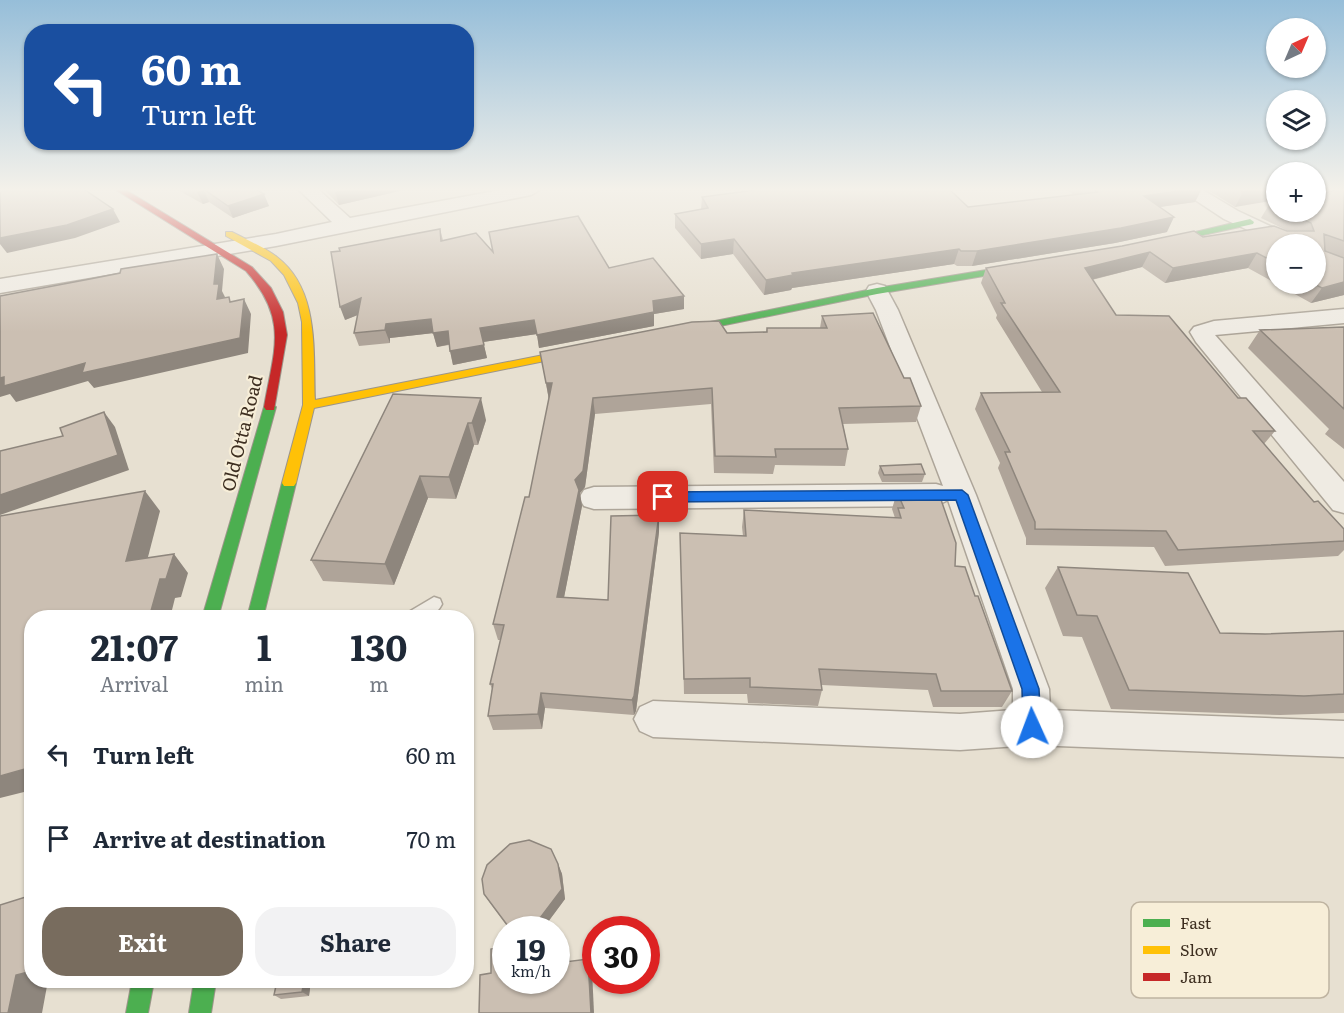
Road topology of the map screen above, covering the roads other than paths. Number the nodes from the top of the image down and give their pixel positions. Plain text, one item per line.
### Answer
1 (216, 237) edge
2 (283, 237) edge
3 (1181, 237) edge
4 (219, 239) junction
5 (248, 244) junction
6 (1137, 247) edge
7 (1047, 263) edge
8 (0, 286) edge
9 (877, 291) junction
10 (1344, 316) edge
11 (657, 335) edge
12 (599, 347) edge
13 (309, 405) junction
14 (962, 495) junction
15 (594, 498) dead end
16 (1344, 502) edge
17 (434, 604) dead end
18 (212, 610) edge
19 (257, 610) edge
20 (425, 610) edge
21 (653, 719) dead end
22 (1032, 727) junction
23 (1344, 739) edge
24 (141, 988) edge
25 (204, 988) edge
26 (136, 1013) edge
27 (200, 1013) edge

1 - 4 main road, Old Otta Road
2 - 5 street
3 - 6 main road
4 - 5 street
4 - 8 street
4 - 18 main road, Old Otta Road
5 - 13 main road
7 - 9 main road
9 - 11 main road
9 - 14 street
10 - 16 street
12 - 13 main road
13 - 19 main road
14 - 15 street
14 - 22 street
17 - 20 lane
21 - 22 street
22 - 23 street
24 - 26 main road
25 - 27 main road

